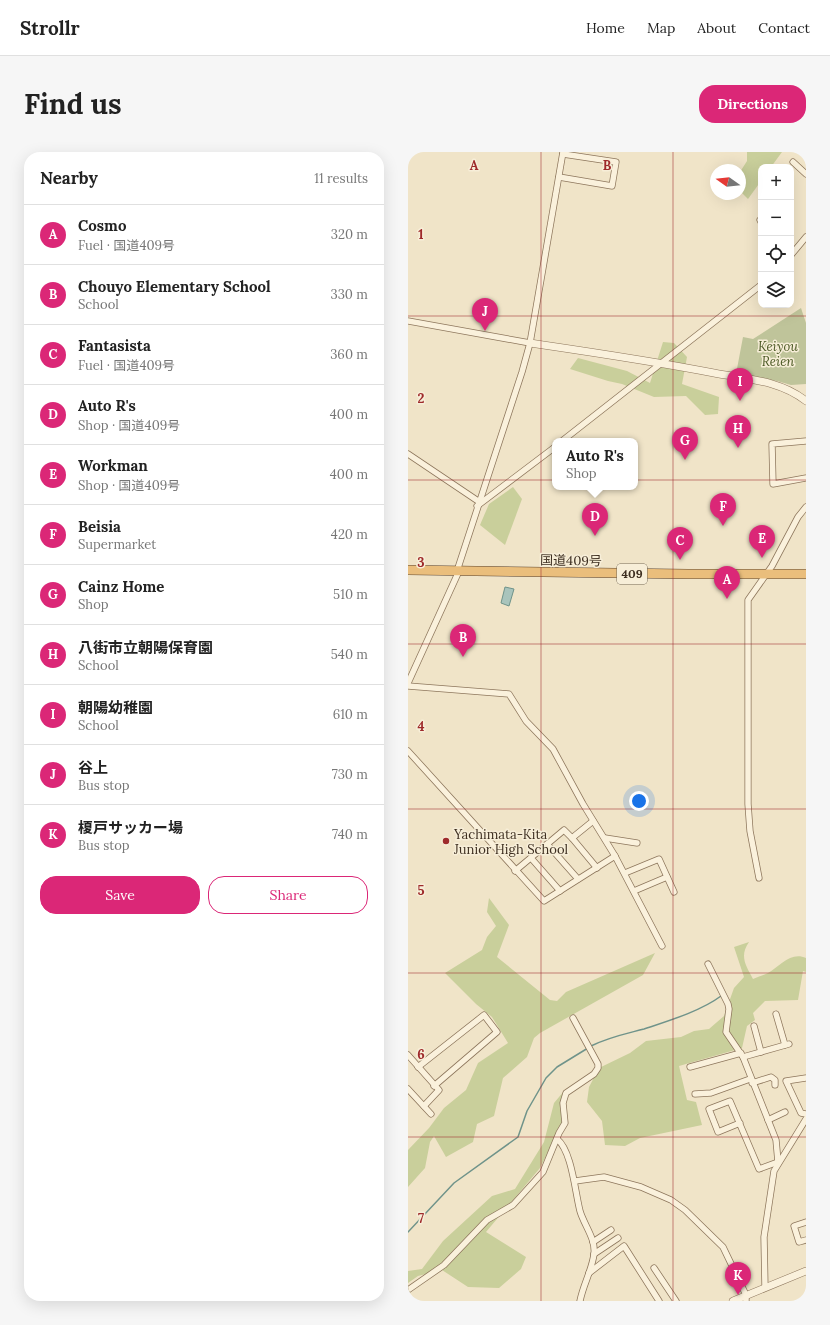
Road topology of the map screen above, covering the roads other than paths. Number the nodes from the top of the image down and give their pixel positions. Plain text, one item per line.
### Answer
1 (563, 153) edge
2 (793, 162) dead end
3 (806, 174) edge
4 (559, 178) junction
5 (806, 236) edge
6 (794, 251) edge
7 (758, 288) edge
8 (408, 321) edge
9 (530, 343) junction
10 (661, 363) junction
11 (806, 401) edge
12 (566, 438) edge
13 (806, 440) edge
14 (552, 449) edge
15 (408, 454) edge
16 (806, 478) edge
17 (478, 504) junction
18 (806, 507) edge
19 (408, 570) edge
20 (458, 571) junction
21 (806, 574) edge
22 (766, 575) junction
23 (408, 684) edge
24 (408, 751) edge
25 (593, 821) junction
26 (572, 838) junction
27 (605, 838) junction
28 (638, 843) dead end
29 (547, 844) junction
30 (616, 856) junction
31 (531, 858) junction
32 (597, 868) junction
33 (515, 871) junction
34 (624, 873) junction
35 (667, 877) junction
36 (759, 878) dead end
37 (578, 879) junction
38 (560, 891) junction
39 (634, 892) junction
40 (674, 892) dead end
41 (662, 946) dead end
42 (708, 964) dead end
43 (776, 1014) dead end
44 (573, 1018) dead end
45 (754, 1026) dead end
46 (761, 1052) junction
47 (408, 1055) edge
48 (742, 1055) junction
49 (418, 1067) junction
50 (690, 1067) dead end
51 (806, 1078) edge
52 (752, 1081) junction
53 (775, 1085) dead end
54 (434, 1086) junction
55 (408, 1089) edge
56 (695, 1094) dead end
57 (414, 1095) junction
58 (408, 1101) edge
59 (424, 1106) junction
60 (785, 1112) dead end
61 (431, 1114) dead end
62 (806, 1114) edge
63 (806, 1119) edge
64 (768, 1120) junction
65 (740, 1123) junction
66 (557, 1139) junction
67 (778, 1162) junction
68 (575, 1181) junction
69 (806, 1222) edge
70 (611, 1230) dead end
71 (618, 1238) dead end
72 (806, 1240) edge
73 (593, 1242) junction
74 (594, 1254) junction
75 (654, 1268) dead end
76 (806, 1271) edge
77 (589, 1273) junction
78 (765, 1287) junction
79 (408, 1290) edge
80 (746, 1298) edge
81 (580, 1301) edge
82 (659, 1301) edge
83 (676, 1301) edge
84 (733, 1301) edge

1 - 4 street
1 - 4 street
2 - 3 street
4 - 9 street
5 - 6 street
7 - 10 street
8 - 9 street
9 - 10 street
9 - 17 street
10 - 11 street
10 - 12 street
13 - 16 street
14 - 17 street
15 - 17 street
17 - 20 street
18 - 22 street
19 - 20 highway, 国道409号 / 409
20 - 22 highway, 国道409号 / 409
20 - 23 street
21 - 22 highway, 国道409号 / 409
22 - 36 street
23 - 25 street
24 - 33 street
25 - 26 street
25 - 27 street
26 - 29 street
26 - 32 street
27 - 28 street
27 - 30 street
29 - 31 street
29 - 37 street
30 - 32 street
30 - 34 street
31 - 33 street
31 - 38 street
32 - 37 street
33 - 38 street
34 - 35 street
34 - 39 street
35 - 39 street
35 - 40 street
37 - 38 street
39 - 41 street
42 - 48 street
43 - 46 street
44 - 66 street
45 - 46 street
46 - 48 street
47 - 49 street
48 - 50 street
48 - 52 street
49 - 54 street
49 - 54 street
51 - 62 street
52 - 53 street
52 - 56 street
52 - 64 street
54 - 59 street
55 - 57 street
57 - 58 street
57 - 59 street
59 - 61 street
60 - 64 street
63 - 67 street
64 - 67 street
65 - 65 street
65 - 67 street
66 - 68 street
66 - 79 street
67 - 78 street
68 - 73 street
68 - 80 street
69 - 72 street
70 - 73 street
71 - 74 street
73 - 74 street
74 - 77 street
75 - 83 street
76 - 78 street
77 - 81 street
77 - 82 street
78 - 80 street
80 - 84 street

